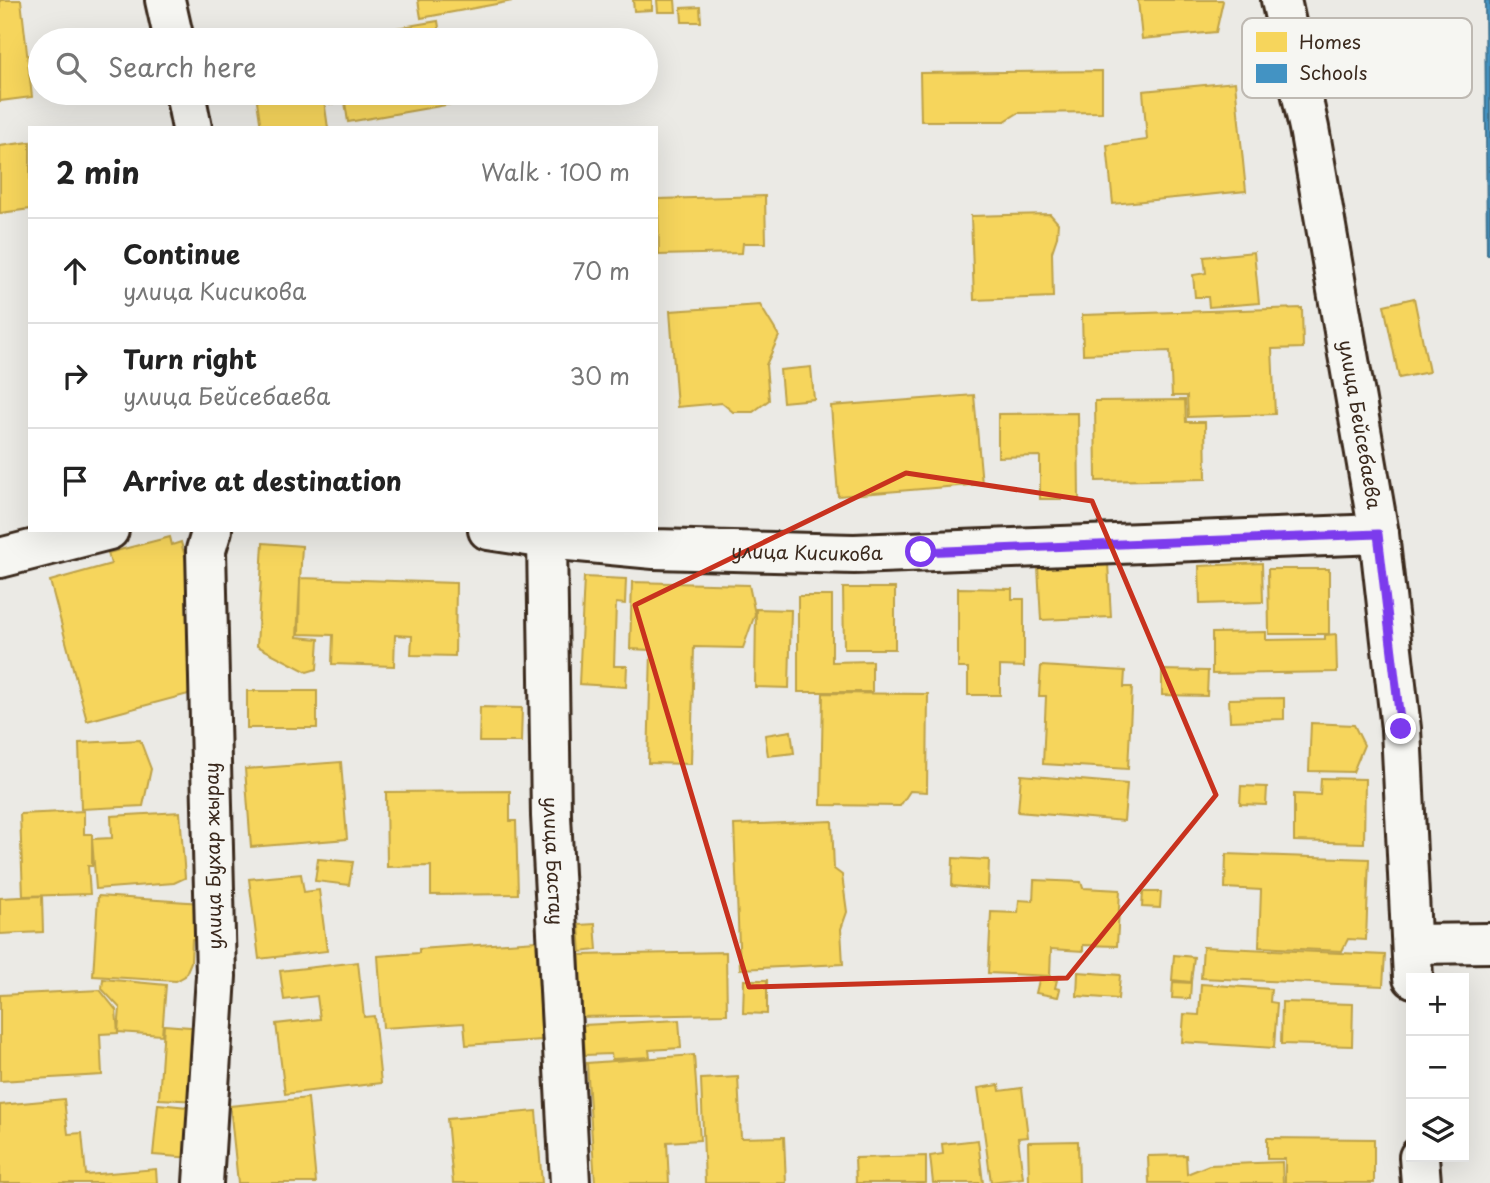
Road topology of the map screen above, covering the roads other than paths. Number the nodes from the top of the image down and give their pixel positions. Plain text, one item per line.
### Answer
1 (165, 0) edge
2 (1281, 0) edge
3 (1285, 18) edge
4 (171, 28) edge
5 (1302, 98) edge
6 (187, 105) edge
7 (192, 126) edge
8 (101, 532) edge
9 (211, 532) edge
10 (501, 532) edge
11 (1378, 534) junction
12 (547, 539) junction
13 (0, 558) edge
14 (1490, 943) edge
15 (1412, 961) edge
16 (1419, 1162) edge
17 (203, 1183) edge
18 (570, 1183) edge
19 (1421, 1183) edge

1 - 4 street
2 - 3 street, улица Бейсебаева
5 - 11 street, улица Бейсебаева
6 - 7 street
8 - 13 street
9 - 17 street, улица Бухар жырау
10 - 12 street, улица Кисикова
11 - 12 street, улица Кисикова
11 - 15 street, улица Бейсебаева
12 - 18 street, улица Бастау
14 - 15 street
16 - 19 street

